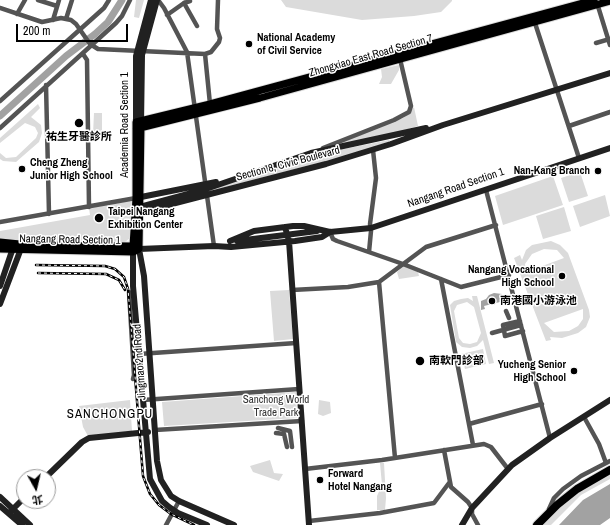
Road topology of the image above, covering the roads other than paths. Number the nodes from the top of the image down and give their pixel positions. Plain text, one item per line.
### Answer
1 (25, 0) edge
2 (38, 0) edge
3 (59, 0) edge
4 (72, 0) edge
5 (109, 0) edge
6 (130, 0) edge
7 (151, 0) edge
8 (157, 0) edge
9 (218, 0) edge
10 (190, 1) edge
11 (596, 1) edge
12 (610, 1) edge
13 (184, 3) junction
14 (57, 6) junction
15 (0, 8) edge
16 (17, 14) junction
17 (168, 15) junction
18 (66, 19) junction
19 (534, 19) junction
20 (53, 20) junction
21 (197, 26) dead end
22 (79, 29) junction
23 (610, 39) edge
24 (596, 43) dead end
25 (91, 45) junction
26 (610, 45) edge
27 (140, 51) junction
28 (187, 52) junction
29 (83, 54) junction
30 (205, 54) junction
31 (400, 59) junction
32 (610, 73) edge
33 (46, 85) junction
34 (557, 91) junction
35 (8, 92) junction
36 (0, 97) edge
37 (0, 101) edge
38 (210, 104) junction
39 (195, 112) junction
40 (610, 112) edge
41 (139, 125) junction
42 (443, 125) junction
43 (568, 126) junction
44 (0, 128) edge
45 (390, 137) junction
46 (391, 144) junction
47 (610, 148) edge
48 (373, 150) junction
49 (311, 153) junction
50 (579, 158) junction
51 (206, 189) junction
52 (486, 190) junction
53 (138, 198) junction
54 (89, 207) junction
55 (138, 210) junction
56 (49, 214) junction
57 (0, 222) edge
58 (496, 225) junction
59 (285, 227) junction
60 (371, 228) junction
61 (321, 230) junction
62 (330, 232) junction
63 (288, 238) junction
64 (230, 241) junction
65 (0, 242) edge
66 (214, 246) junction
67 (14, 247) junction
68 (22, 247) junction
69 (0, 249) edge
70 (135, 249) junction
71 (369, 252) junction
72 (403, 264) junction
73 (509, 276) junction
74 (441, 279) junction
75 (379, 282) junction
76 (0, 286) edge
77 (292, 290) junction
78 (129, 292) dead end
79 (0, 304) edge
80 (506, 311) dead end
81 (509, 318) dead end
82 (521, 323) junction
83 (504, 330) junction
84 (523, 331) junction
85 (492, 333) dead end
86 (296, 343) junction
87 (139, 354) junction
88 (150, 354) junction
89 (133, 379) dead end
90 (299, 389) junction
91 (153, 399) junction
92 (143, 400) junction
93 (610, 400) edge
94 (542, 404) junction
95 (584, 417) junction
96 (302, 421) junction
97 (469, 424) junction
98 (155, 430) junction
99 (145, 432) junction
100 (284, 432) dead end
101 (550, 438) junction
102 (473, 445) junction
103 (288, 448) dead end
104 (444, 450) junction
105 (395, 458) junction
106 (609, 466) edge
107 (54, 469) edge
108 (305, 469) junction
109 (508, 469) junction
110 (450, 482) junction
111 (0, 497) edge
112 (179, 501) junction
113 (0, 506) edge
114 (16, 506) edge
115 (472, 508) junction
116 (174, 510) junction
117 (11, 511) junction
118 (309, 524) edge
119 (22, 525) edge
120 (30, 525) edge
121 (166, 525) edge
122 (207, 525) edge
123 (234, 525) edge
124 (462, 525) edge
125 (478, 525) edge
126 (533, 525) edge
127 (538, 525) edge

1 - 16 street
2 - 14 street
3 - 14 street
4 - 18 street
5 - 22 street
6 - 25 street
7 - 27 street, Academia Road Section 1
8 - 17 street
8 - 27 street, Academia Road Section 1
9 - 30 street
10 - 13 street
11 - 12 main road, Zhongxiao East Road Section 7
11 - 19 main road, Zhongxiao East Road Section 7
11 - 26 street
13 - 17 street
13 - 21 street
14 - 20 street
15 - 16 street
16 - 20 street
17 - 28 street
18 - 20 street
18 - 22 street
19 - 31 main road, Zhongxiao East Road Section 7
19 - 34 street
19 - 38 main road, Zhongxiao East Road Section 7
22 - 25 street
22 - 35 street
23 - 24 street, bridge
25 - 27 street
25 - 29 street
27 - 28 street
27 - 41 street, Academia Road Section 1
28 - 30 street
28 - 39 street
29 - 33 street
29 - 54 street
30 - 38 street
31 - 39 main road, Zhongxiao East Road Section 7
31 - 49 street
32 - 34 street, Section 8, Civic Boulevard
33 - 44 street
33 - 56 street
34 - 42 street, Section 8, Civic Boulevard
34 - 43 street
35 - 36 street
35 - 37 street
38 - 39 main road, Zhongxiao East Road Section 7
39 - 41 main road, Zhongxiao East Road Section 7
39 - 51 street
40 - 43 street
41 - 53 main road, Academia Road Section 1
42 - 45 street, Section 8, Civic Boulevard
42 - 46 street, Section 8, Civic Boulevard
43 - 50 street
45 - 46 street
45 - 49 street, Section 8, Civic Boulevard
46 - 48 street, Section 8, Civic Boulevard
47 - 50 street, Nangang Road Section 1
48 - 51 street, Section 8, Civic Boulevard
48 - 60 street
49 - 51 street, Section 8, Civic Boulevard
50 - 52 street, Nangang Road Section 1
51 - 53 street
51 - 55 street, Section 8, Civic Boulevard
51 - 66 street
52 - 58 street
52 - 60 street, Nangang Road Section 1
53 - 54 street
53 - 55 main road, Academia Road Section 1
54 - 56 street
55 - 70 main road, Academia Road Section 1
56 - 57 street
58 - 72 street
58 - 73 street
59 - 61 street
59 - 63 street
59 - 64 street
60 - 62 street, Nangang Road Section 1
60 - 71 street
61 - 62 street, Nangang Road Section 1
61 - 63 street, Nangang Road Section 1
62 - 63 street, Nangang Road Section 1
62 - 71 street
63 - 64 street, Nangang Road Section 1
63 - 66 street, Nangang Road Section 1
63 - 77 street
64 - 66 street, Nangang Road Section 1
65 - 67 main road, Nangang Road Section 1
66 - 70 street, Nangang Road Section 1
67 - 68 main road, Nangang Road Section 1
67 - 69 main road, Nangang Road Section 1
67 - 76 street
68 - 70 main road, Nangang Road Section 1
68 - 79 street
70 - 87 street, Jingmao 2nd Road
70 - 88 street, Jingmao 2nd Road
71 - 72 street
72 - 74 street
72 - 75 street
73 - 74 street
73 - 82 street
74 - 97 street
75 - 77 street
75 - 105 street
77 - 86 street
78 - 89 street
80 - 81 street
82 - 83 street
82 - 83 street
82 - 84 street
83 - 84 street
83 - 85 street
84 - 94 street
86 - 88 street
86 - 90 street
87 - 88 street
87 - 92 street, Jingmao 2nd Road
88 - 91 street, Jingmao 2nd Road
90 - 91 street
90 - 96 street
91 - 92 street
91 - 98 street, Jingmao 2nd Road
92 - 99 street, Jingmao 2nd Road
93 - 95 street
94 - 97 street
94 - 101 street
95 - 101 street
95 - 106 street
96 - 98 street
96 - 108 street
97 - 102 street
98 - 99 street
98 - 112 street, Jingmao 2nd Road
99 - 107 street
99 - 116 street, Jingmao 2nd Road
100 - 103 street
101 - 109 street
102 - 104 street
102 - 109 street
104 - 105 street
104 - 110 street
105 - 108 street
106 - 126 street
106 - 127 highway
108 - 118 street
109 - 115 street
110 - 115 street
110 - 118 street
111 - 117 street
112 - 116 street
112 - 123 street, Jingmao 2nd Road
113 - 117 street
114 - 117 street
115 - 124 street
115 - 125 street
116 - 121 street
116 - 122 street, Jingmao 2nd Road
117 - 119 street
117 - 120 street

